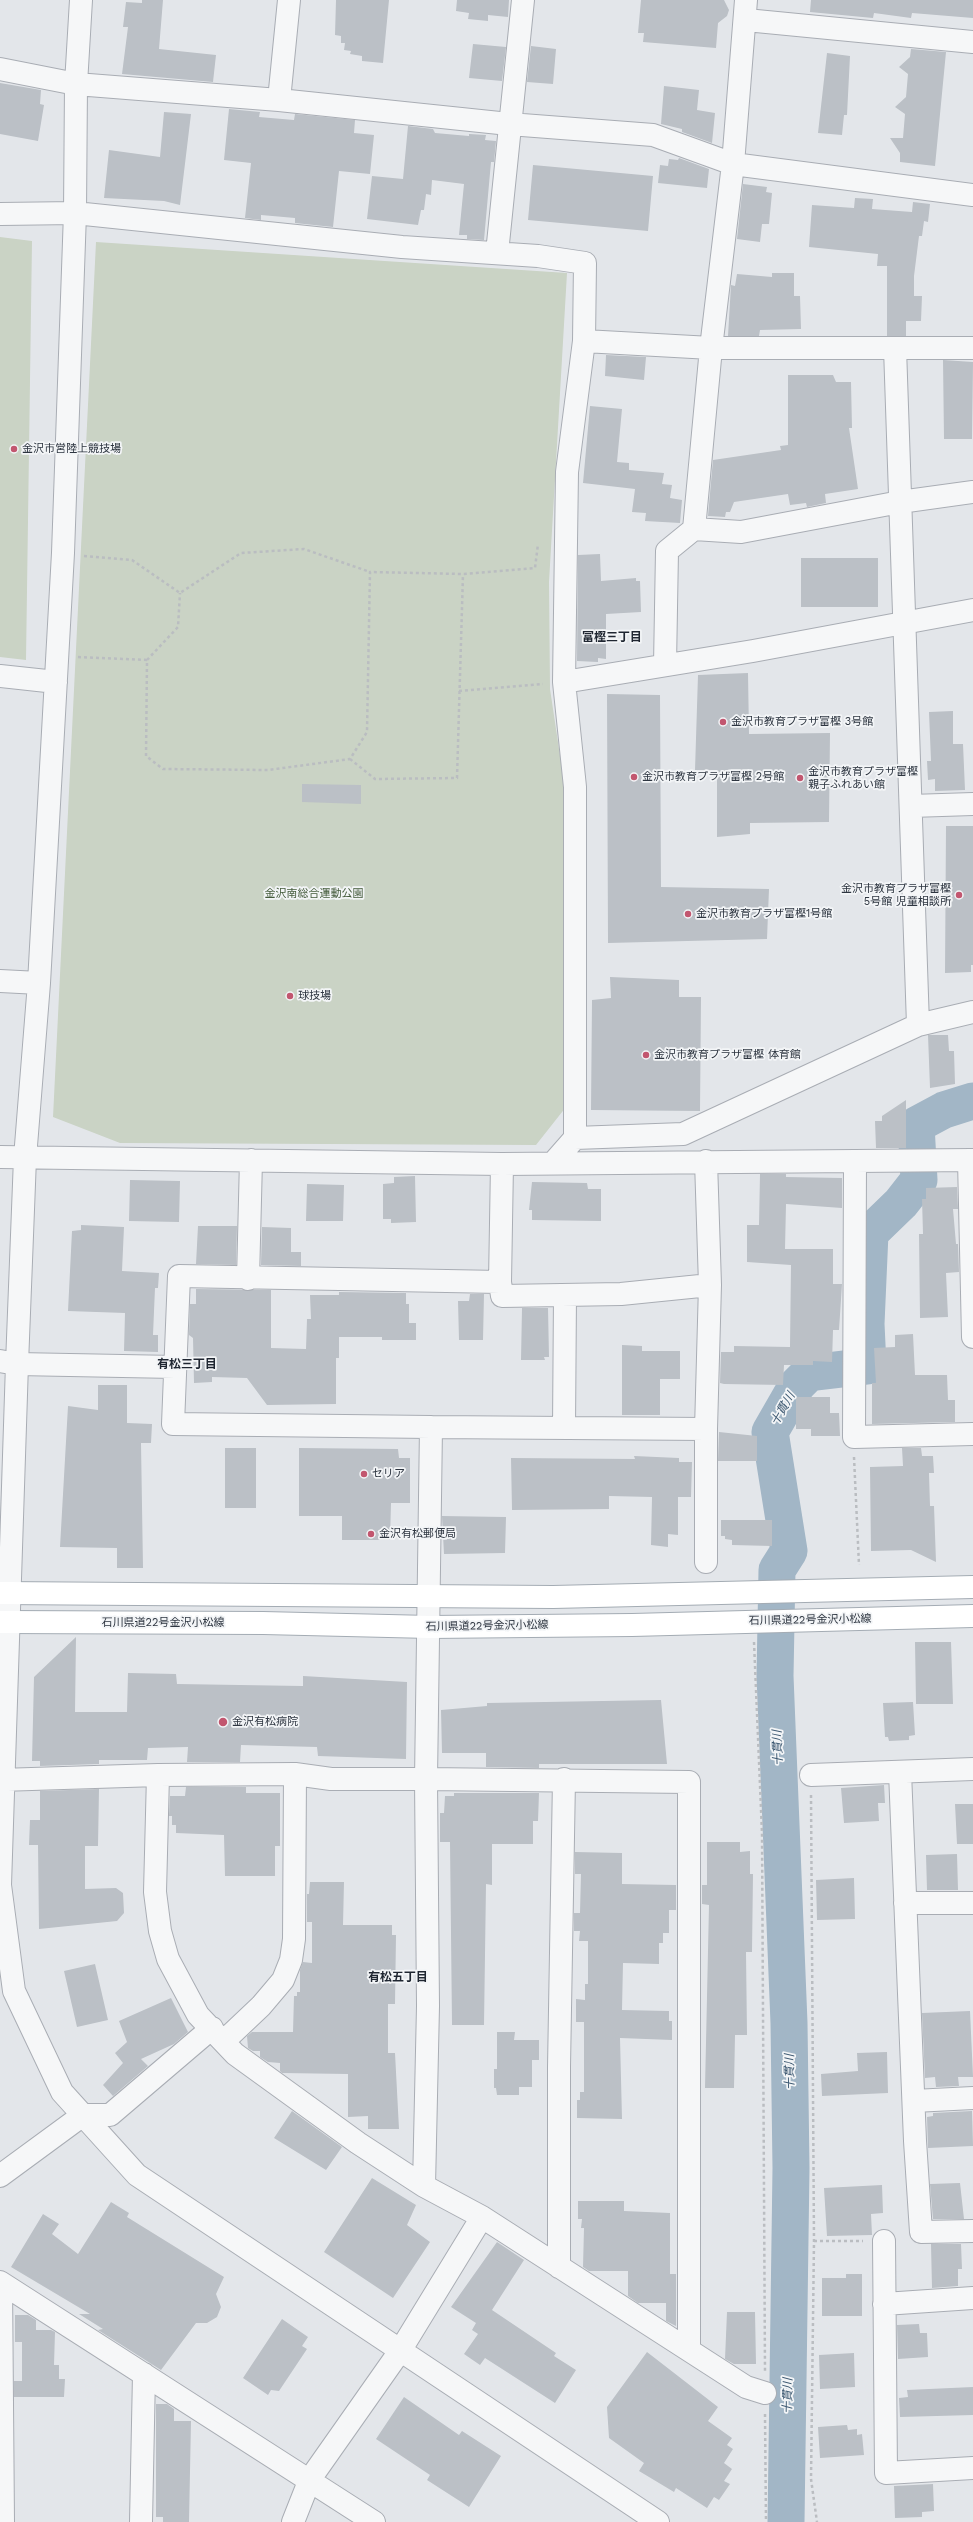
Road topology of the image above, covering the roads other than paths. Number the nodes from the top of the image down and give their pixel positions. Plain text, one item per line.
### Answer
1 (81, 0) edge
2 (289, 0) edge
3 (523, 0) edge
4 (746, 10) edge
5 (973, 42) edge
6 (0, 69) edge
7 (76, 84) junction
8 (280, 100) junction
9 (509, 124) junction
10 (733, 164) junction
11 (973, 195) edge
12 (75, 213) junction
13 (0, 214) edge
14 (497, 253) junction
15 (584, 341) junction
16 (711, 348) junction
17 (895, 348) junction
18 (973, 348) edge
19 (973, 492) edge
20 (900, 502) junction
21 (694, 529) junction
22 (973, 610) edge
23 (904, 622) junction
24 (665, 665) junction
25 (0, 676) edge
26 (56, 682) junction
27 (564, 682) junction
28 (973, 804) edge
29 (911, 806) junction
30 (0, 982) edge
31 (39, 983) junction
32 (973, 1012) edge
33 (918, 1025) junction
34 (683, 1134) junction
35 (575, 1138) junction
36 (0, 1157) edge
37 (25, 1158) junction
38 (251, 1160) junction
39 (971, 1160) edge
40 (706, 1161) junction
41 (682, 1162) junction
42 (854, 1162) junction
43 (553, 1163) junction
44 (502, 1164) junction
45 (248, 1279) junction
46 (500, 1282) junction
47 (710, 1285) junction
48 (565, 1295) junction
49 (973, 1337) edge
50 (9, 1363) edge
51 (175, 1367) junction
52 (431, 1427) junction
53 (564, 1428) junction
54 (706, 1429) junction
55 (973, 1434) edge
56 (706, 1562) dead end
57 (973, 1586) edge
58 (5, 1593) edge
59 (429, 1595) junction
60 (973, 1616) edge
61 (5, 1622) edge
62 (430, 1627) junction
63 (973, 1769) edge
64 (900, 1772) junction
65 (295, 1774) junction
66 (158, 1775) junction
67 (811, 1775) road end
68 (426, 1778) junction
69 (564, 1779) junction
70 (2, 1781) edge
71 (905, 1903) junction
72 (973, 1903) edge
73 (218, 2034) junction
74 (973, 2098) edge
75 (914, 2101) junction
76 (83, 2115) junction
77 (0, 2176) edge
78 (424, 2186) junction
79 (482, 2217) junction
80 (973, 2231) edge
81 (884, 2241) dead end
82 (559, 2266) junction
83 (1, 2283) edge
84 (973, 2298) edge
85 (884, 2304) junction
86 (689, 2349) junction
87 (400, 2351) junction
88 (144, 2374) junction
89 (765, 2393) road end
90 (973, 2468) edge
91 (310, 2479) junction
92 (3, 2522) edge
93 (141, 2522) edge
94 (293, 2522) edge
95 (374, 2522) edge
96 (658, 2522) edge

1 - 7 street
2 - 8 street
3 - 9 street
4 - 5 street
4 - 10 street
6 - 7 street
7 - 8 street
7 - 12 street
8 - 9 street
9 - 10 street
9 - 14 street
10 - 11 street
10 - 16 street
12 - 13 street
12 - 14 street
12 - 26 street
14 - 15 street
15 - 16 street
15 - 27 street
16 - 17 street
16 - 21 street
17 - 18 street
17 - 20 street
19 - 20 street
20 - 21 street
20 - 23 street
21 - 24 street
22 - 23 street
23 - 24 street
23 - 29 street
24 - 27 street
25 - 26 street
26 - 31 street
27 - 35 street
28 - 29 street
29 - 33 street
30 - 31 street
31 - 37 street
32 - 33 street
33 - 34 street
34 - 35 street
34 - 41 street
35 - 43 street
36 - 37 street
37 - 38 street
37 - 50 street
38 - 44 street
38 - 45 street
39 - 42 street
39 - 49 street
40 - 41 street
40 - 42 street
40 - 47 street
41 - 43 street
42 - 55 street
43 - 44 street
44 - 46 street
45 - 46 street
45 - 51 street
46 - 48 street
47 - 48 street
47 - 54 street
48 - 53 street
50 - 51 street
50 - 58 street
51 - 52 street
52 - 53 street
52 - 59 street
53 - 54 street
54 - 56 street
57 - 59 main road
58 - 59 main road
58 - 61 street
59 - 62 street
60 - 62 main road, 石川県道22号金沢小松線
61 - 62 main road, 石川県道22号金沢小松線
61 - 70 street
62 - 68 street
63 - 64 street
64 - 67 street
64 - 71 street
65 - 66 street
65 - 68 street
65 - 73 street
66 - 70 street
66 - 73 street
68 - 69 street
68 - 78 street
69 - 82 street
69 - 86 street
70 - 76 street
71 - 72 street
71 - 75 street
73 - 76 street
73 - 78 street
74 - 75 street
75 - 80 street
76 - 77 street
76 - 87 street
78 - 79 street
79 - 82 street
79 - 87 street
81 - 85 street
82 - 86 street
83 - 88 street
83 - 92 street
84 - 85 street
85 - 90 street
86 - 89 street
87 - 91 street
87 - 96 street
88 - 91 street
88 - 93 street
91 - 94 street
91 - 95 street

